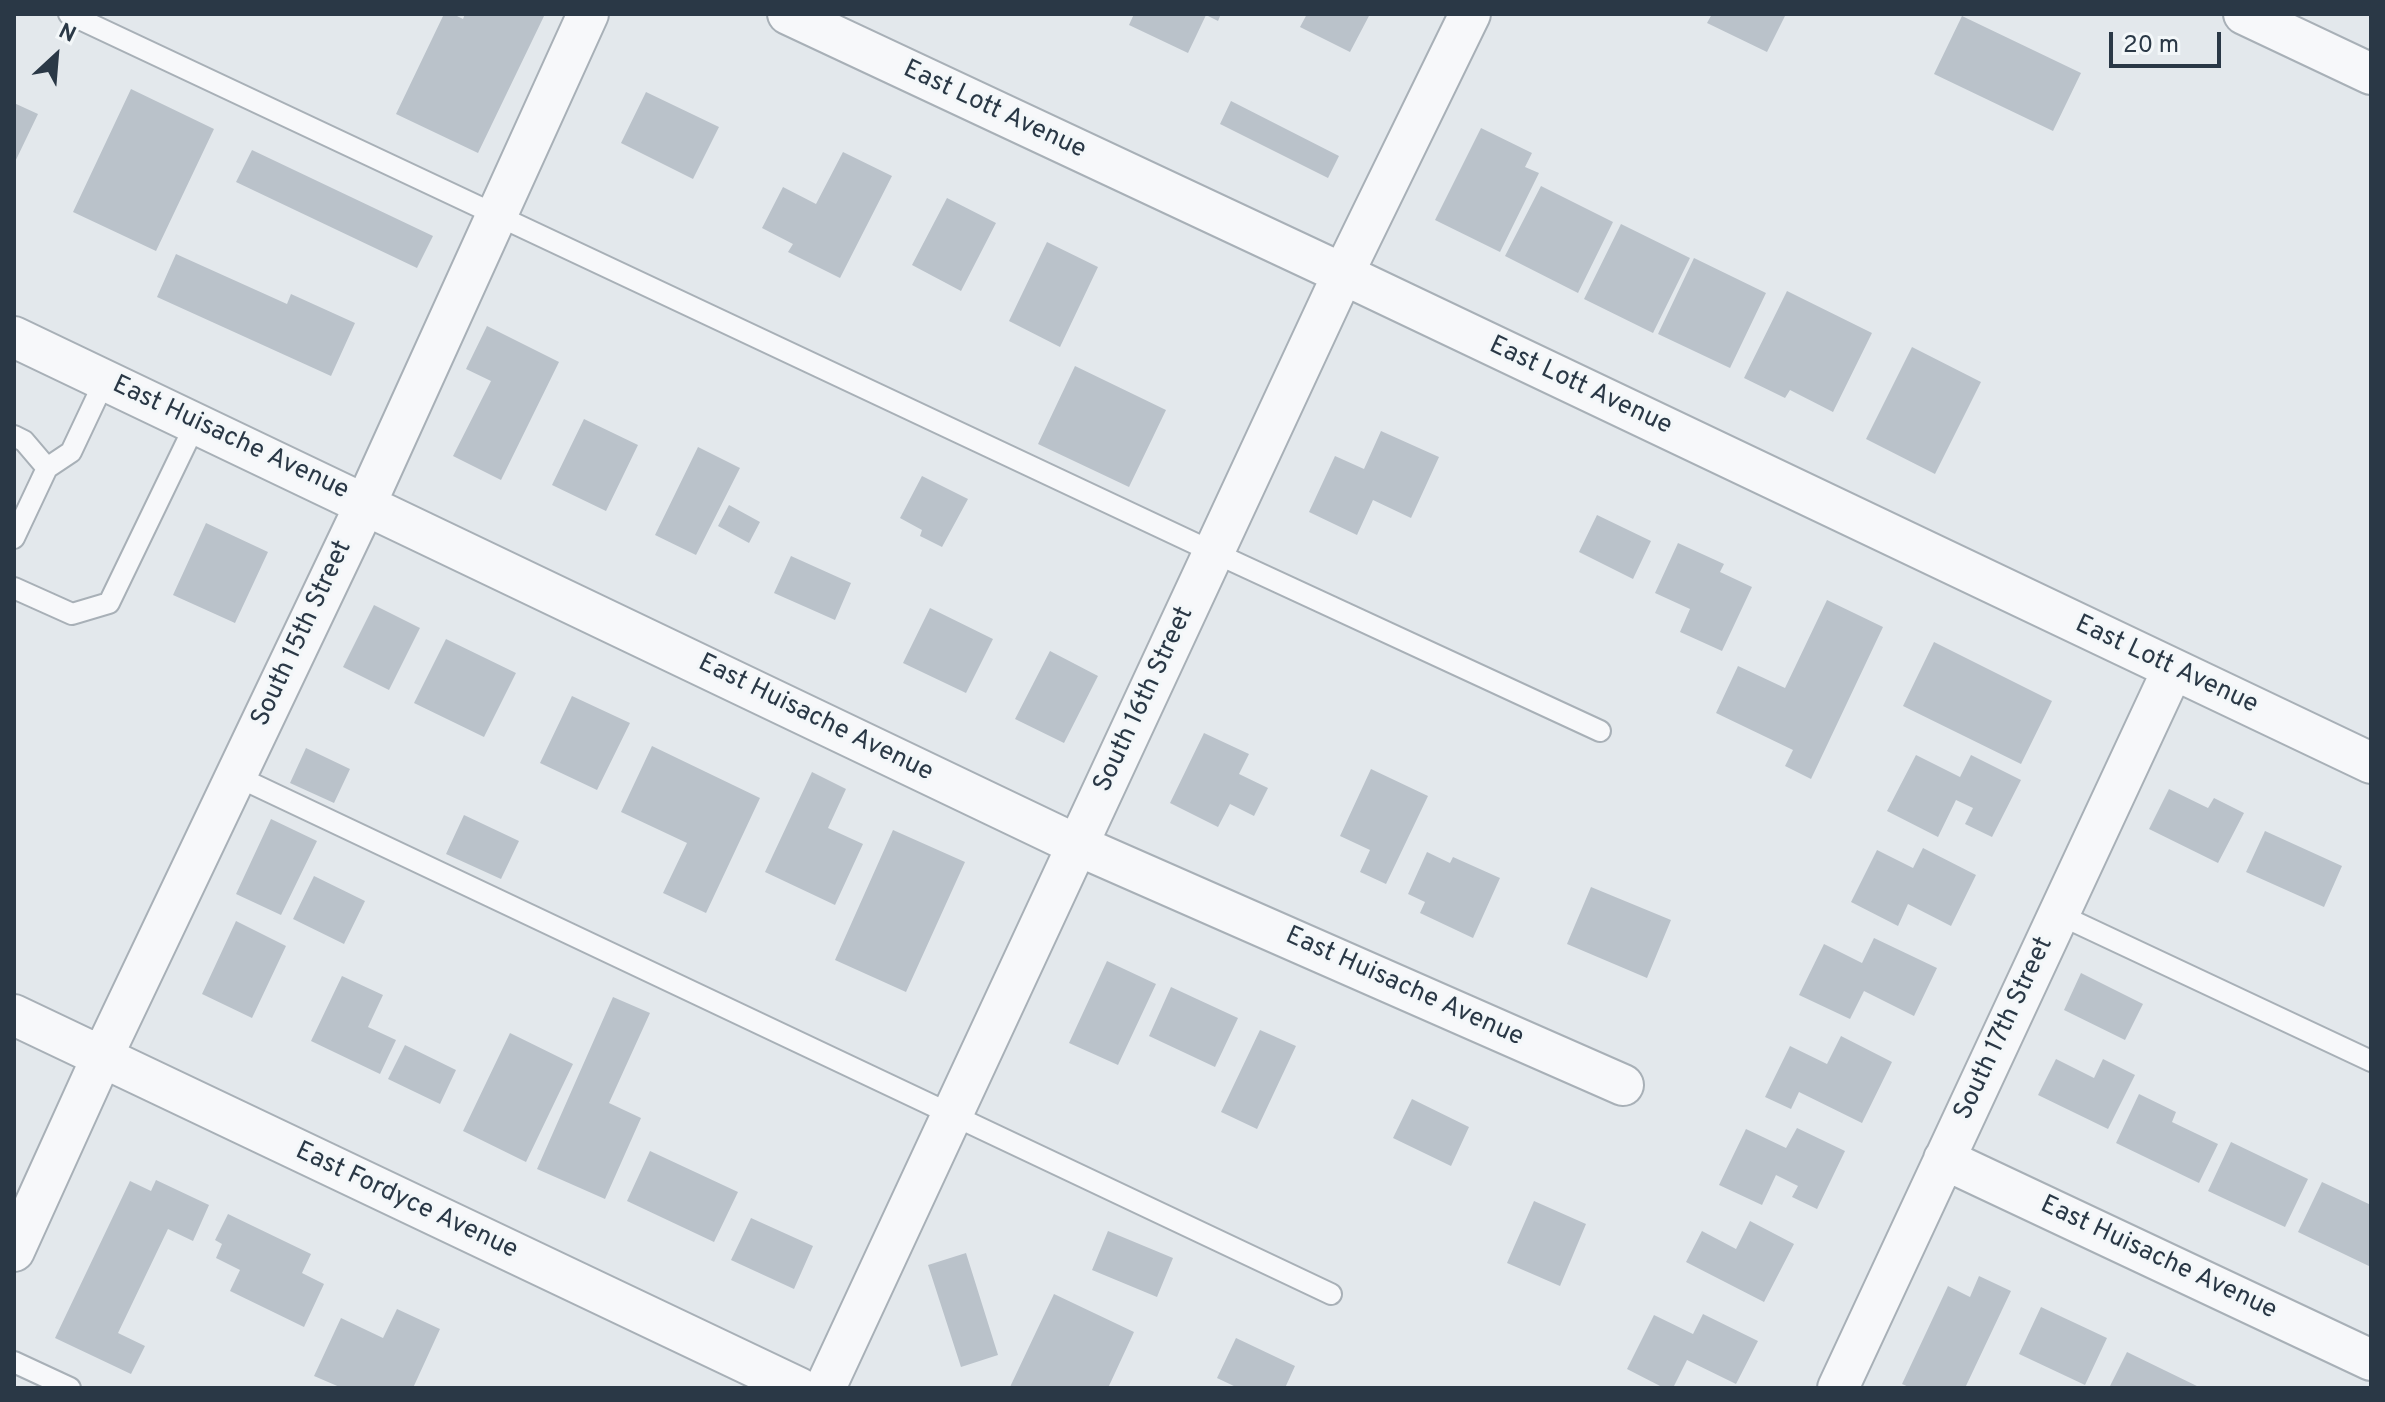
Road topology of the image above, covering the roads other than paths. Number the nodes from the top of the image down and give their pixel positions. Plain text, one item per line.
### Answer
1 (69, 14) edge
2 (588, 14) edge
3 (788, 14) edge
4 (1470, 14) edge
5 (2244, 14) edge
6 (2371, 74) edge
7 (497, 214) junction
8 (1343, 274) junction
9 (14, 337) edge
10 (105, 380) junction
11 (196, 423) junction
12 (14, 436) edge
13 (47, 468) junction
14 (366, 503) junction
15 (14, 538) edge
16 (1213, 552) junction
17 (14, 588) edge
18 (2173, 669) junction
19 (1600, 731) dead end
20 (2371, 763) edge
21 (236, 776) junction
22 (1077, 845) junction
23 (2058, 914) junction
24 (14, 1015) edge
25 (102, 1057) junction
26 (2371, 1061) edge
27 (1623, 1085) dead end
28 (952, 1114) junction
29 (1944, 1159) junction
30 (14, 1251) edge
31 (1331, 1294) dead end
32 (2371, 1360) edge
33 (14, 1362) edge
34 (70, 1388) edge
35 (799, 1388) edge
36 (825, 1388) edge
37 (1838, 1388) edge

1 - 7 lane
2 - 7 street, South 15th Street
3 - 8 street, East Lott Avenue
4 - 8 street, South 16th Street
5 - 6 street
7 - 14 street, South 15th Street
7 - 16 lane
8 - 16 street, South 16th Street
8 - 18 street, East Lott Avenue
9 - 10 street, East Huisache Avenue
10 - 11 street, East Huisache Avenue
10 - 13 lane
11 - 14 street, East Huisache Avenue
11 - 17 lane
12 - 13 lane
13 - 15 lane
14 - 21 street, South 15th Street
14 - 22 street, East Huisache Avenue
16 - 19 lane
16 - 22 street, South 16th Street
18 - 20 street, East Lott Avenue
18 - 23 street, South 17th Street
21 - 25 street, South 15th Street
21 - 28 lane
22 - 27 street, East Huisache Avenue
22 - 28 street, South 16th Street
23 - 26 lane
23 - 29 street, South 17th Street
24 - 25 street, East Fordyce Avenue
25 - 30 street, South 15th Street
25 - 35 street, East Fordyce Avenue
28 - 31 lane
28 - 36 street, South 16th Street
29 - 32 street, East Huisache Avenue
29 - 37 street, South 17th Street
33 - 34 lane

